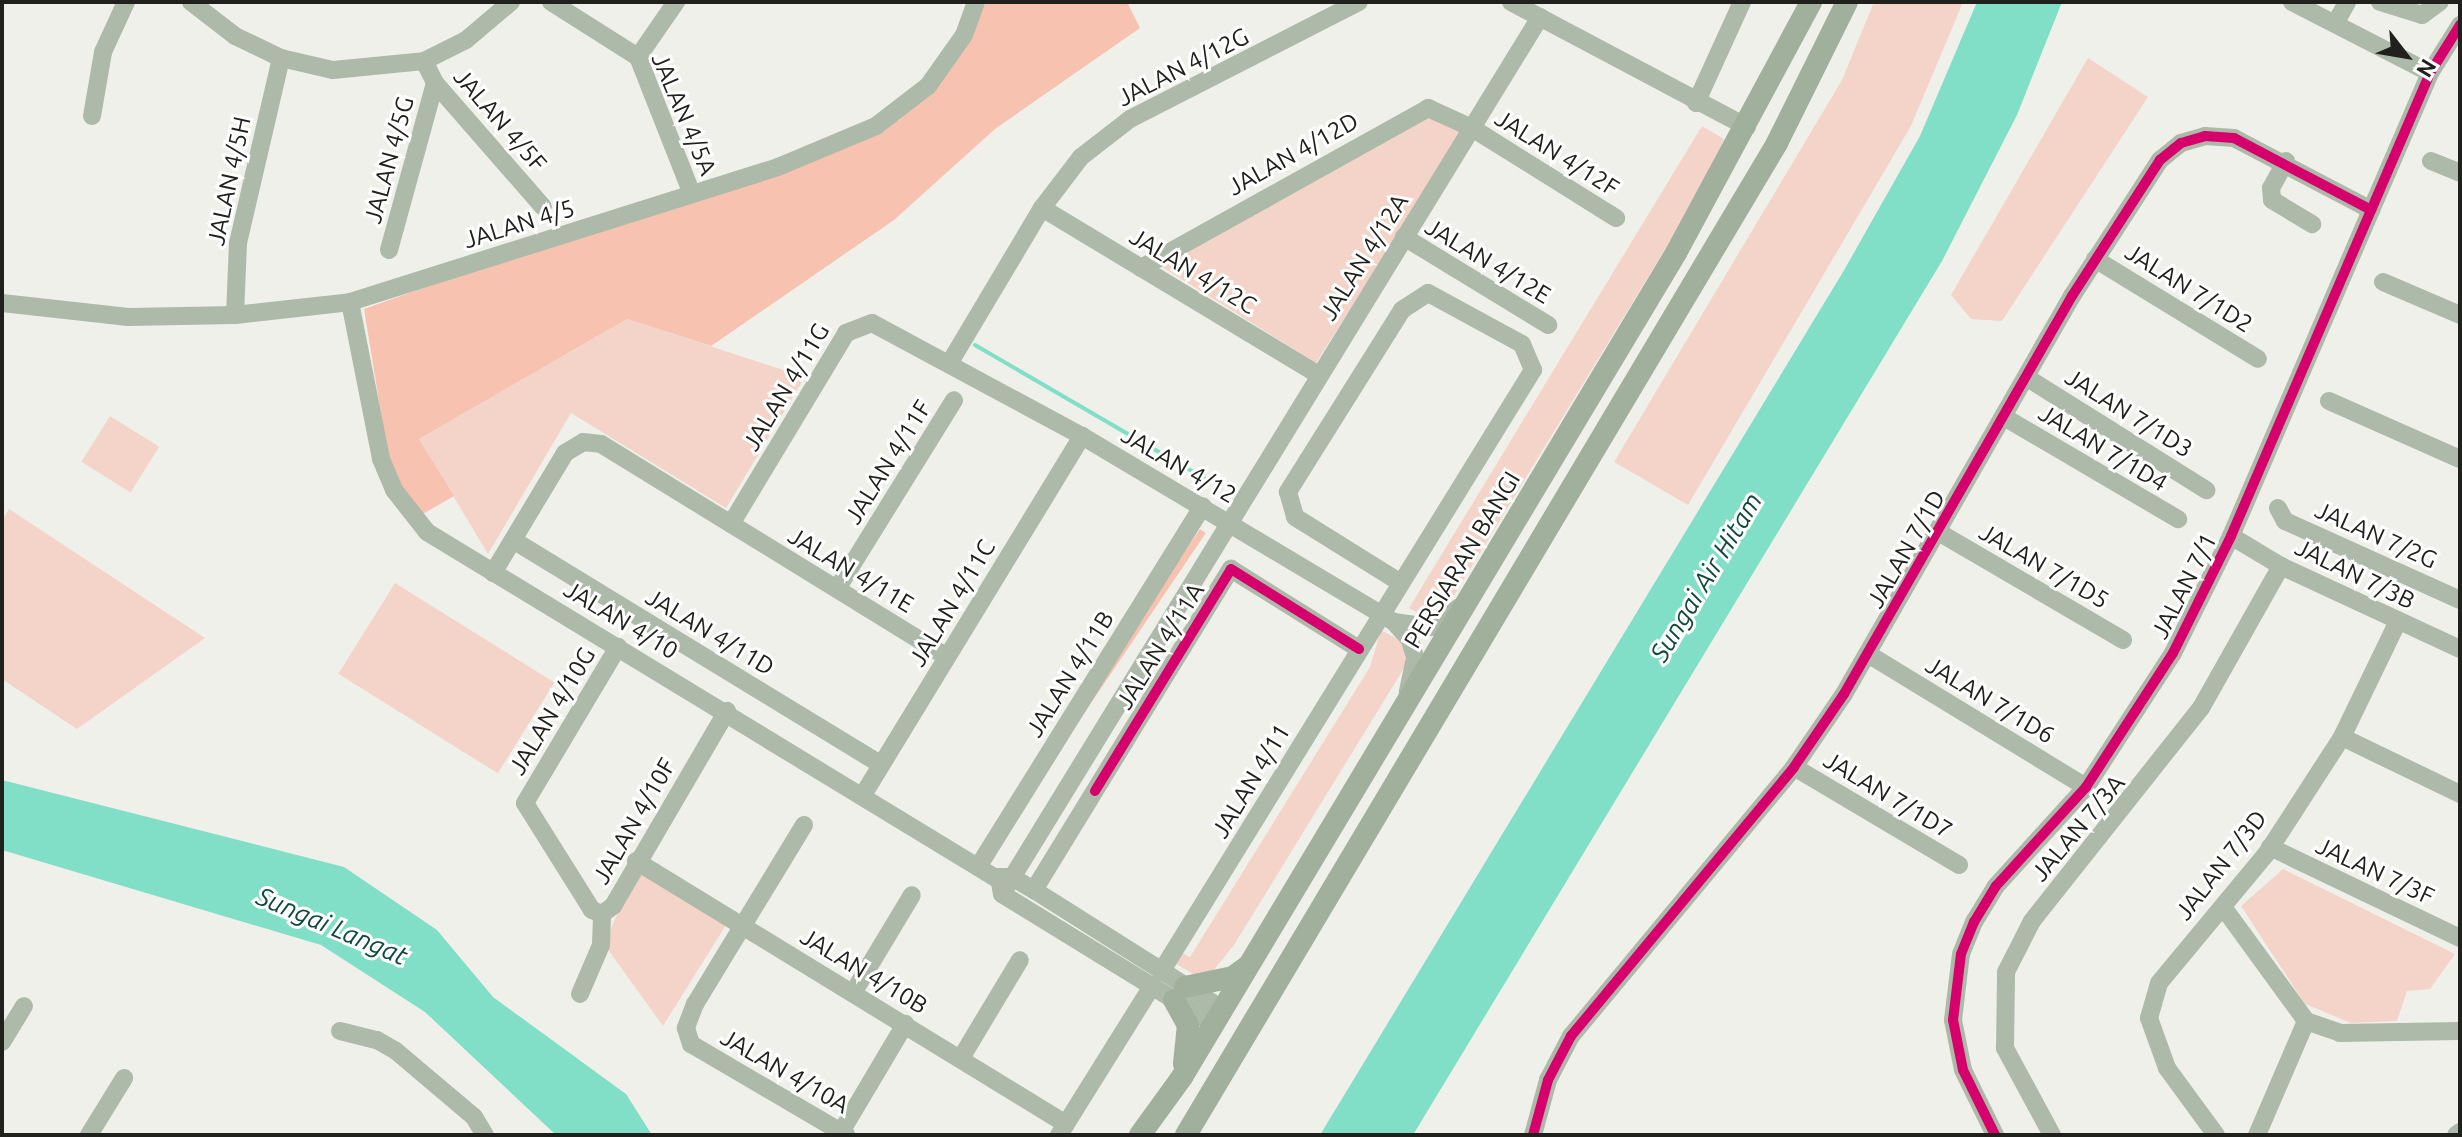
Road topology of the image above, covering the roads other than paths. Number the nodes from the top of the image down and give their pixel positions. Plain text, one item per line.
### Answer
1 (126, 2) edge
2 (191, 2) edge
3 (511, 2) edge
4 (551, 2) edge
5 (676, 2) edge
6 (976, 2) edge
7 (1359, 2) edge
8 (1511, 2) edge
9 (1742, 2) edge
10 (1811, 2) edge
11 (1847, 2) edge
12 (2292, 2) edge
13 (2347, 2) edge
14 (2380, 2) edge
15 (2440, 2) edge
16 (1540, 17) junction
17 (2335, 24) junction
18 (2460, 25) edge
19 (638, 57) junction
20 (281, 58) junction
21 (424, 61) junction
22 (2430, 73) junction
23 (435, 83) junction
24 (1696, 103) junction
25 (92, 116) dead end
26 (1747, 127) junction
27 (1472, 128) junction
28 (2286, 161) junction
29 (2431, 161) dead end
30 (2460, 173) edge
31 (692, 194) junction
32 (543, 207) dead end
33 (1042, 208) junction
34 (2371, 210) junction
35 (1616, 218) dead end
36 (2312, 224) dead end
37 (1404, 237) junction
38 (389, 250) dead end
39 (2095, 259) junction
40 (1141, 268) junction
41 (2383, 282) dead end
42 (350, 302) junction
43 (2, 303) edge
44 (1358, 312) junction
45 (235, 315) junction
46 (2460, 315) edge
47 (1548, 325) dead end
48 (1389, 331) junction
49 (2258, 359) dead end
50 (949, 364) junction
51 (1319, 375) junction
52 (2026, 377) junction
53 (954, 400) dead end
54 (2329, 401) dead end
55 (2004, 417) junction
56 (1282, 435) junction
57 (1082, 436) junction
58 (1312, 453) junction
59 (2460, 459) edge
60 (2206, 490) dead end
61 (1203, 506) junction
62 (2278, 508) dead end
63 (2178, 519) dead end
64 (1228, 521) junction
65 (731, 524) junction
66 (1940, 533) junction
67 (2231, 536) junction
68 (513, 540) junction
69 (1208, 554) junction
70 (2281, 566) junction
71 (1231, 569) junction
72 (493, 573) junction
73 (1401, 583) junction
74 (837, 589) junction
75 (1470, 597) junction
76 (2460, 600) edge
77 (1387, 618) junction
78 (2398, 621) junction
79 (2123, 640) dead end
80 (618, 647) junction
81 (1359, 649) junction
82 (2460, 649) edge
83 (1868, 654) junction
84 (947, 657) junction
85 (1404, 706) junction
86 (727, 711) junction
87 (2342, 737) junction
88 (881, 765) junction
89 (1794, 767) junction
90 (2086, 787) junction
91 (2460, 794) edge
92 (863, 795) junction
93 (526, 800) joint
94 (804, 825) dead end
95 (2270, 847) junction
96 (1356, 853) junction
97 (636, 861) junction
98 (1959, 865) dead end
99 (978, 867) junction
100 (1005, 884) junction
101 (1034, 890) junction
102 (912, 895) dead end
103 (2223, 907) junction
104 (602, 914) junction
105 (743, 926) junction
106 (2460, 938) edge
107 (1020, 960) dead end
108 (1248, 967) junction
109 (1153, 985) junction
110 (853, 993) junction
111 (580, 994) dead end
112 (1180, 994) junction
113 (24, 1006) dead end
114 (1222, 1018) junction
115 (2306, 1021) junction
116 (905, 1024) junction
117 (340, 1031) dead end
118 (2460, 1031) edge
119 (2, 1042) edge
120 (961, 1058) junction
121 (1182, 1077) junction
122 (124, 1078) dead end
123 (1063, 1130) edge
124 (843, 1133) edge
125 (89, 1135) edge
126 (485, 1135) edge
127 (1140, 1135) edge
128 (1173, 1135) edge
129 (1186, 1135) edge
130 (1533, 1135) edge
131 (1995, 1135) edge
132 (2052, 1135) edge
133 (2216, 1135) edge
134 (2257, 1135) edge

1 - 25 street
2 - 20 street
3 - 21 street
4 - 19 street, JALAN 4/5A
5 - 19 street
6 - 31 street, JALAN 4/5
7 - 33 street, JALAN 4/12G
8 - 16 street
9 - 24 street
10 - 26 main road, PERSIARAN BANGI
11 - 96 main road
12 - 17 street
13 - 17 street
14 - 15 street
16 - 24 street
16 - 27 street, JALAN 4/12A
17 - 22 street
18 - 22 street, JALAN 7/1
19 - 31 street, JALAN 4/5A
20 - 21 street
20 - 45 street, JALAN 4/5H
21 - 23 street, JALAN 4/5F
22 - 34 street, JALAN 7/1
23 - 32 street, JALAN 4/5F
23 - 38 street, JALAN 4/5G
24 - 26 street
26 - 75 main road, PERSIARAN BANGI
27 - 35 street, JALAN 4/12F
27 - 37 street, JALAN 4/12A
27 - 40 street, JALAN 4/12D
28 - 34 street, JALAN 7/1D
28 - 36 street
28 - 39 street, JALAN 7/1D
29 - 30 street
31 - 42 street, JALAN 4/5
33 - 40 street, JALAN 4/12C
33 - 50 street, JALAN 4/12G
34 - 67 street, JALAN 7/1
37 - 44 street, JALAN 4/12A
37 - 47 street, JALAN 4/12E
39 - 49 street, JALAN 7/1D2
39 - 52 street, JALAN 7/1D
40 - 51 street, JALAN 4/12C
41 - 46 street
42 - 45 street, JALAN 4/5
42 - 72 street, JALAN 4/10
43 - 45 street, JALAN 4/5
44 - 48 street
44 - 51 street, JALAN 4/12A
48 - 58 street
48 - 73 street
50 - 57 street, JALAN 4/12
50 - 65 street, JALAN 4/11G
51 - 56 street, JALAN 4/12A
52 - 55 street, JALAN 7/1D
52 - 60 street, JALAN 7/1D3
53 - 74 street, JALAN 4/11F
54 - 59 street
55 - 63 street, JALAN 7/1D4
55 - 66 street, JALAN 7/1D
56 - 58 street
56 - 64 street, JALAN 4/12A
57 - 61 street, JALAN 4/12
57 - 84 street, JALAN 4/11C
58 - 73 street
61 - 64 street, JALAN 4/12
61 - 99 street, JALAN 4/11B
62 - 76 street, JALAN 7/2G
64 - 69 street, JALAN 4/11A
64 - 77 street, JALAN 4/12
65 - 68 street
65 - 74 street, JALAN 4/11E
66 - 79 street, JALAN 7/1D5
66 - 83 street, JALAN 7/1D
67 - 70 street, JALAN 7/3B
67 - 90 street, JALAN 7/1
68 - 72 street
68 - 88 street, JALAN 4/11D
69 - 71 street
69 - 100 street, JALAN 4/11A
70 - 78 street, JALAN 7/3B
70 - 132 street, JALAN 7/3A
71 - 81 street, JALAN 4/11A
71 - 101 street, JALAN 4/11A
72 - 80 street, JALAN 4/10
73 - 77 street
74 - 84 street, JALAN 4/11E
75 - 77 street, JALAN 4/12
75 - 85 main road, PERSIARAN BANGI
77 - 81 street, JALAN 4/11
77 - 85 street, JALAN 4/12
78 - 82 street, JALAN 7/3B
78 - 87 street, JALAN 7/3D
80 - 86 street, JALAN 4/10
80 - 93 street, JALAN 4/10G
81 - 109 street, JALAN 4/11
83 - 89 street, JALAN 7/1D
83 - 90 street, JALAN 7/1D6
84 - 88 street, JALAN 4/11C
85 - 108 main road, PERSIARAN BANGI
86 - 92 street, JALAN 4/10
86 - 97 street, JALAN 4/10F
87 - 91 street
87 - 95 street, JALAN 7/3D
88 - 92 street, JALAN 4/11C
89 - 98 street, JALAN 7/1D7
89 - 130 street, JALAN 7/1D
90 - 131 street, JALAN 7/1
92 - 99 street, JALAN 4/10
93 - 104 street, JALAN 4/10F
94 - 105 street
95 - 103 street, JALAN 7/3D
95 - 106 street, JALAN 7/3F
96 - 114 main road
96 - 129 main road
97 - 104 street, JALAN 4/10F
97 - 105 street, JALAN 4/10B
99 - 100 street, JALAN 4/10
100 - 101 street, JALAN 4/10
100 - 109 street, JALAN 4/10
101 - 109 street, JALAN 4/10
102 - 110 street
103 - 115 street
103 - 133 street, JALAN 7/3D
104 - 111 street
105 - 110 street, JALAN 4/10B
105 - 124 street, JALAN 4/10A
107 - 120 street
108 - 112 main road
108 - 114 main road, PERSIARAN BANGI
109 - 112 street, JALAN 4/10
109 - 123 street
110 - 116 street, JALAN 4/10B
112 - 114 street, JALAN 4/10
112 - 121 main road
113 - 119 street
114 - 121 main road, PERSIARAN BANGI
114 - 128 main road
115 - 118 street
115 - 134 street
116 - 120 street, JALAN 4/10B
116 - 124 street
117 - 126 street
120 - 123 street, JALAN 4/10B
121 - 127 main road, PERSIARAN BANGI
122 - 125 street

